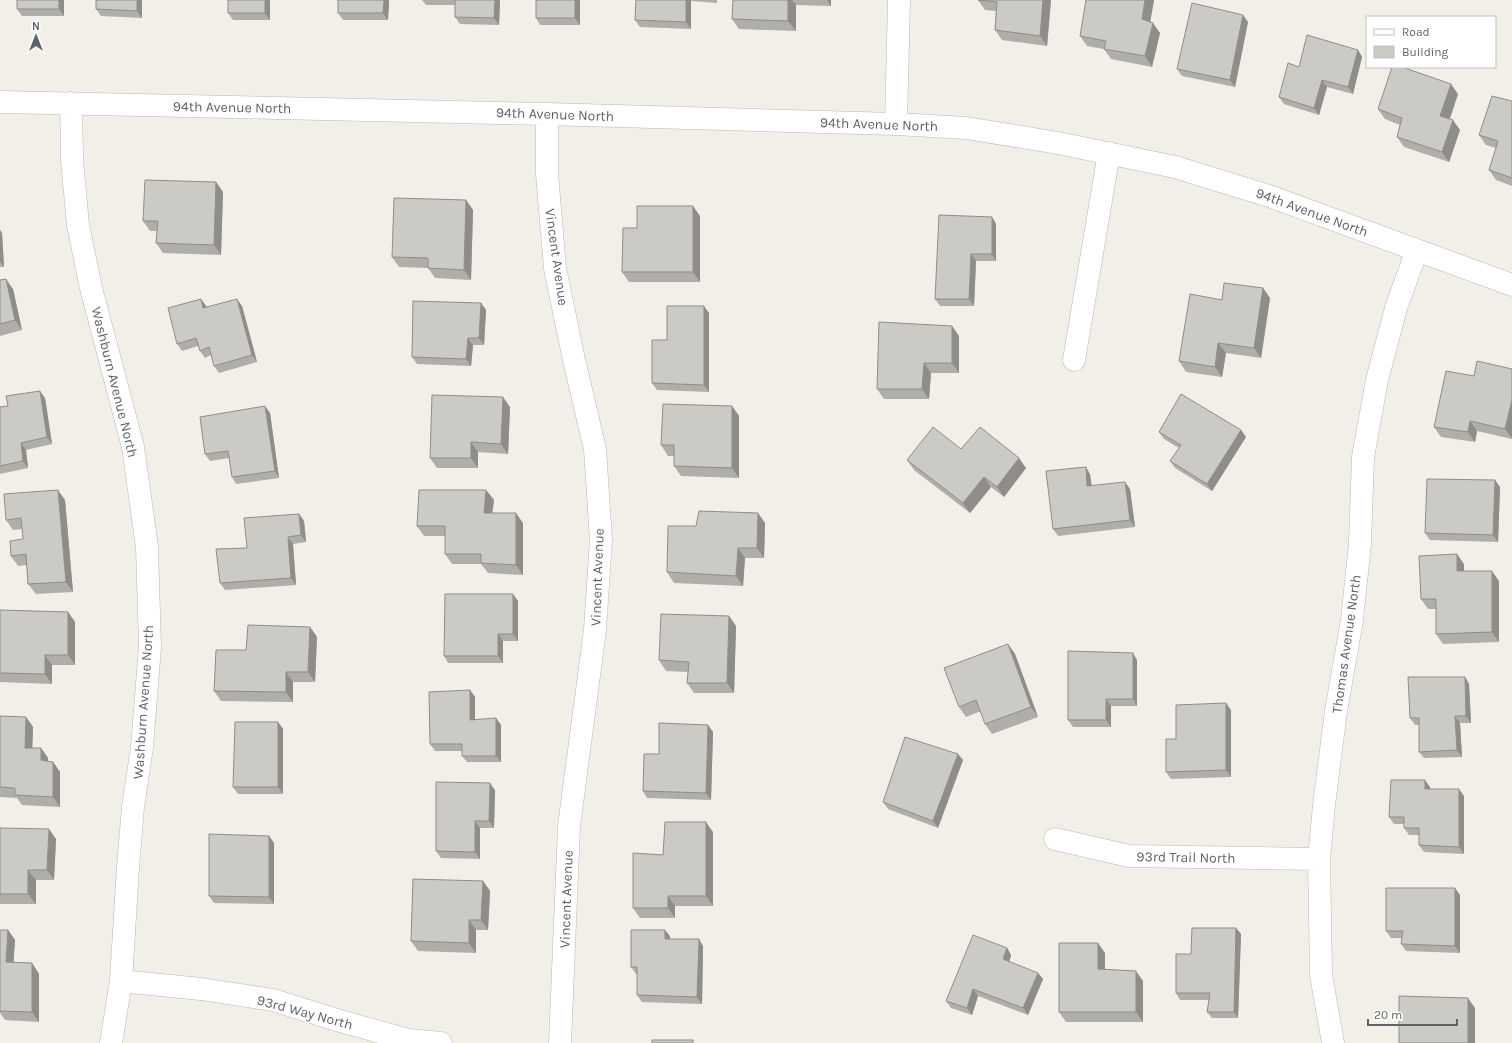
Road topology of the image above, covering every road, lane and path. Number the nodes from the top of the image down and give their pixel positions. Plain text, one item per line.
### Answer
1 (899, 0) edge
2 (0, 102) edge
3 (71, 103) junction
4 (547, 114) junction
5 (896, 124) junction
6 (1109, 152) junction
7 (1417, 250) junction
8 (1512, 285) edge
9 (1074, 360) dead end
10 (1055, 839) dead end
11 (1319, 859) junction
12 (120, 981) junction
13 (111, 1043) edge
14 (441, 1043) edge
15 (560, 1043) edge
16 (1333, 1043) edge

1 - 5 street
2 - 3 street, 94th Avenue North
3 - 4 street, 94th Avenue North
3 - 12 street, Washburn Avenue North
4 - 5 street, 94th Avenue North
4 - 15 street, Vincent Avenue
5 - 6 street, 94th Avenue North
6 - 7 street, 94th Avenue North
6 - 9 street
7 - 8 street, 94th Avenue North
7 - 11 street, Thomas Avenue North
10 - 11 street, 93rd Trail North
11 - 16 street, Thomas Avenue North
12 - 13 street, Washburn Avenue North
12 - 14 street, 93rd Way North

